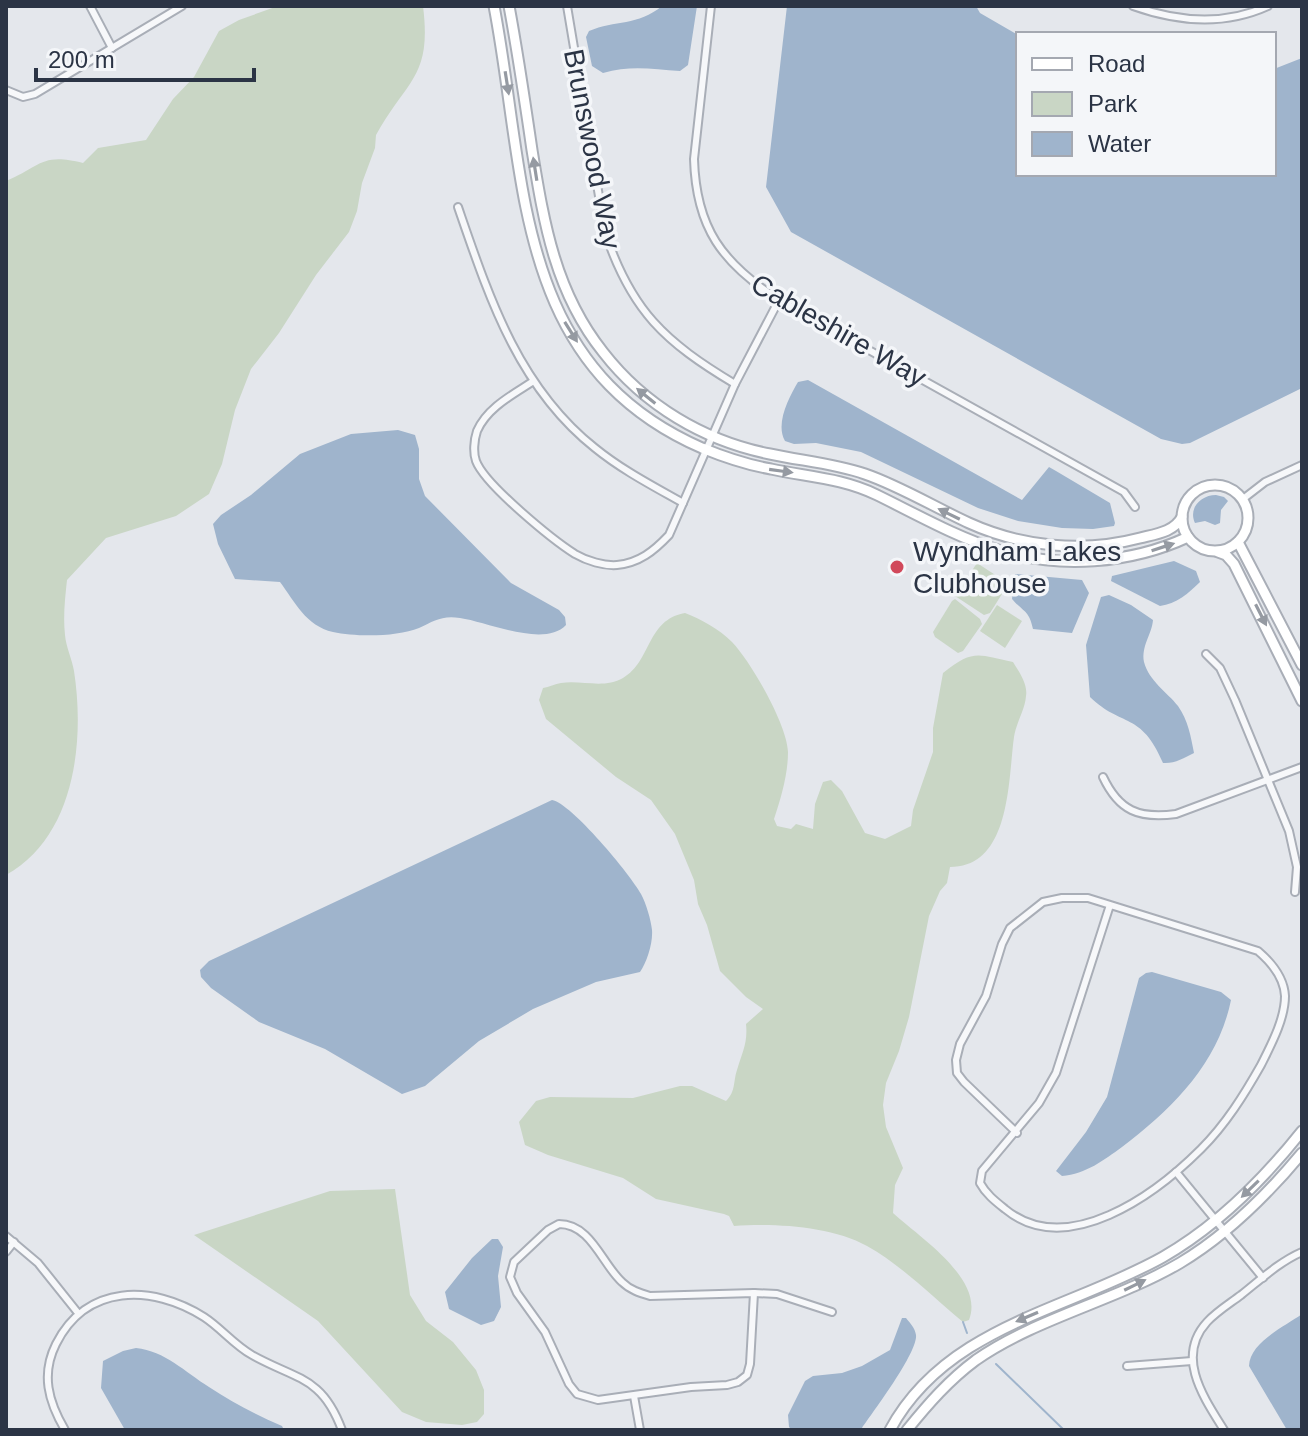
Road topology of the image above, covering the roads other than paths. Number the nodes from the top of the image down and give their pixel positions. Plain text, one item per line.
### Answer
1 (90, 6) edge
2 (182, 6) edge
3 (494, 6) edge
4 (509, 6) edge
5 (567, 6) edge
6 (711, 6) edge
7 (1133, 6) edge
8 (1268, 6) edge
9 (112, 48) junction
10 (6, 90) edge
11 (458, 207) dead end
12 (779, 300) junction
13 (532, 382) junction
14 (735, 384) junction
15 (712, 436) junction
16 (706, 450) junction
17 (1302, 465) edge
18 (1243, 499) junction
19 (683, 503) junction
20 (1135, 507) dead end
21 (1182, 517) junction
22 (980, 528) junction
23 (1188, 537) junction
24 (973, 541) junction
25 (1238, 542) junction
26 (1218, 552) junction
27 (1206, 654) dead end
28 (1302, 665) edge
29 (1302, 701) edge
30 (1302, 767) edge
31 (1103, 777) dead end
32 (1268, 779) junction
33 (1295, 892) dead end
34 (1110, 905) junction
35 (1302, 1131) edge
36 (1017, 1133) junction
37 (1302, 1153) edge
38 (1176, 1172) junction
39 (1216, 1221) junction
40 (1224, 1231) junction
41 (6, 1236) edge
42 (14, 1242) junction
43 (6, 1252) edge
44 (1302, 1252) edge
45 (1263, 1278) junction
46 (754, 1293) junction
47 (832, 1312) dead end
48 (78, 1313) junction
49 (1192, 1361) junction
50 (1127, 1366) dead end
51 (634, 1396) junction
52 (65, 1430) edge
53 (342, 1430) edge
54 (640, 1430) edge
55 (890, 1430) edge
56 (907, 1430) edge
57 (1224, 1430) edge

1 - 9 street
2 - 9 street
3 -> 16 street
15 -> 4 street
5 - 14 street, Brunswood Way
6 - 12 street, Cableshire Way
7 - 8 street
9 - 10 street
11 - 13 street
12 - 14 street
12 - 20 street, Cableshire Way
13 - 19 street
13 - 19 street
14 - 15 street
15 - 16 street
22 -> 15 street
16 - 19 street
16 -> 24 street
17 - 18 street
18 - 21 street
18 - 25 street
21 - 22 street
21 - 23 street
22 - 24 street
24 -> 23 street
23 - 26 street
25 - 26 street
25 - 28 street
26 -> 29 street
27 - 32 street
30 - 32 street
31 - 32 street
32 - 33 street
34 - 36 street
34 - 36 street
34 - 38 street
35 -> 39 street
36 - 38 street
37 - 40 street
38 - 39 street
39 - 40 street
39 -> 55 street
40 - 45 street
56 -> 40 street
41 - 42 street
42 - 43 street
42 - 48 street
44 - 45 street
45 - 49 street
46 - 47 street
46 - 51 street
46 - 51 street
48 - 52 street
48 - 53 street
49 - 50 street
49 - 57 street
51 - 54 street

